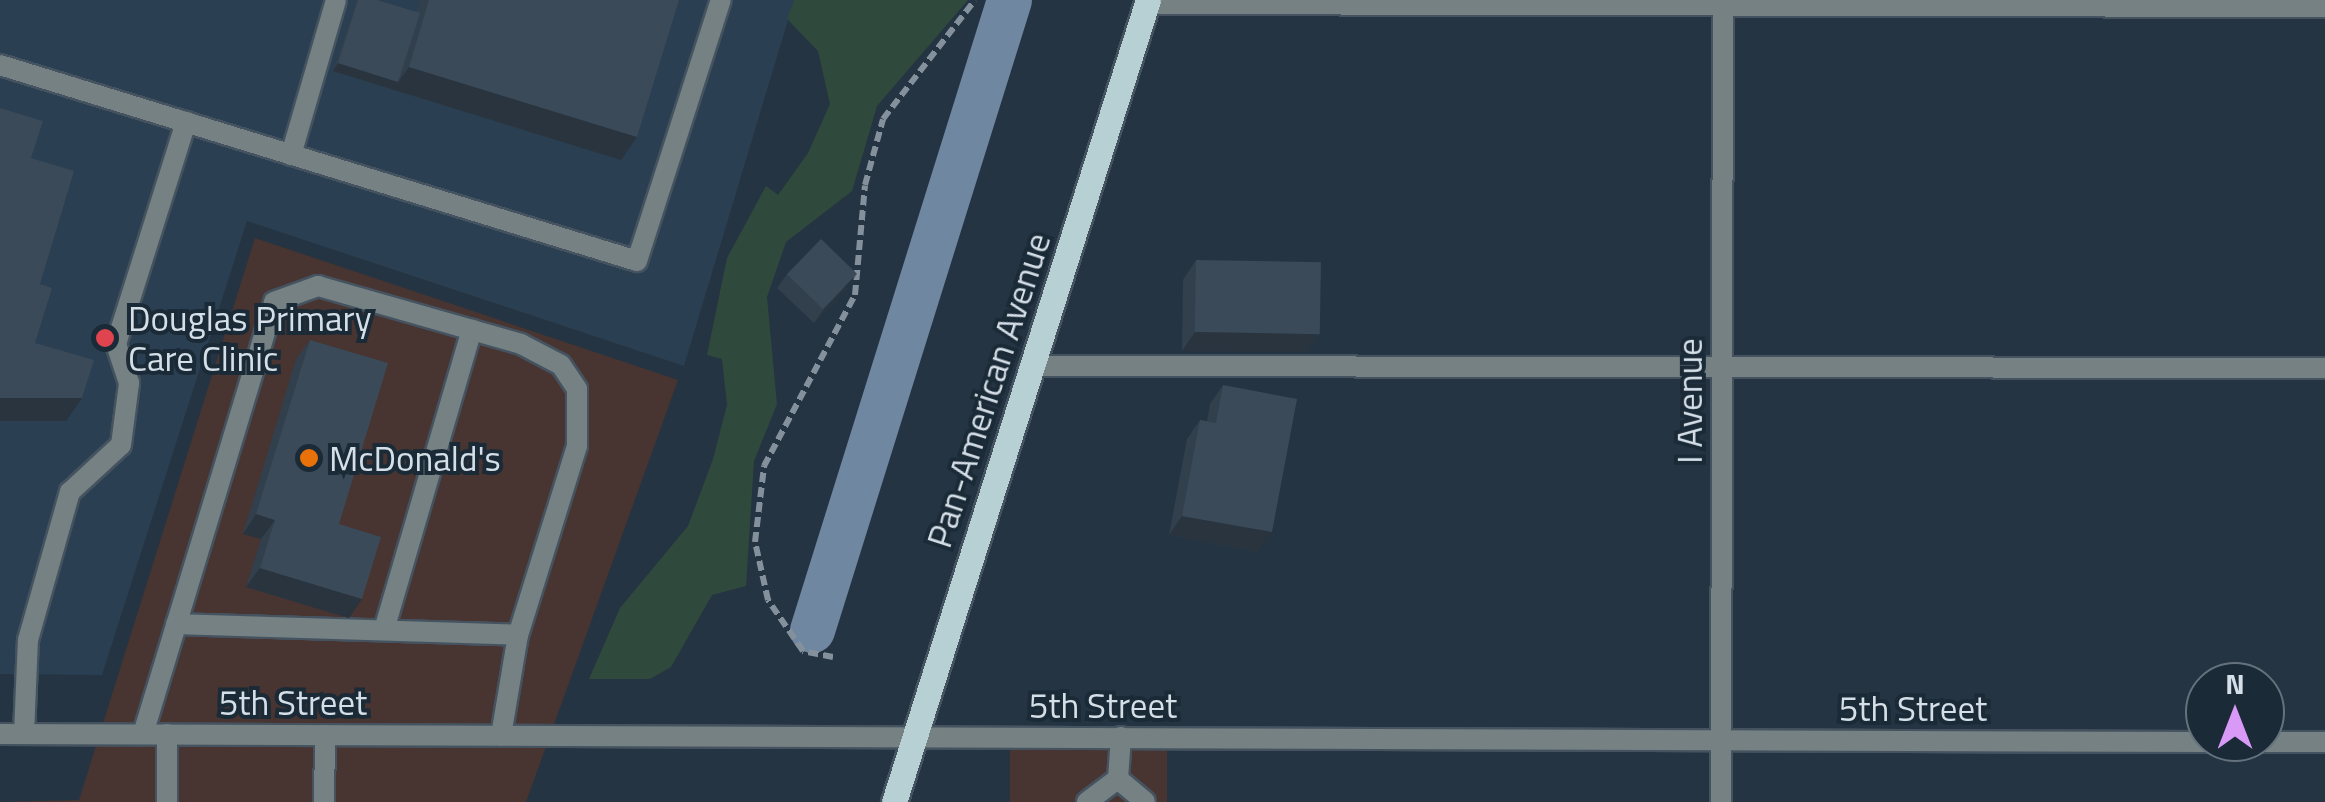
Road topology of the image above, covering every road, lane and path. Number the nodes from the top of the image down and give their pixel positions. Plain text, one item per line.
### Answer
1 (336, 0) edge
2 (721, 0) edge
3 (975, 0) edge
4 (1148, 2) edge
5 (1723, 3) edge
6 (2325, 7) edge
7 (0, 65) edge
8 (186, 122) junction
9 (291, 155) junction
10 (472, 330) junction
11 (1032, 366) junction
12 (2325, 368) edge
13 (1722, 372) junction
14 (176, 624) junction
15 (384, 630) junction
16 (518, 635) junction
17 (832, 657) dead end
18 (0, 734) edge
19 (24, 734) junction
20 (143, 734) junction
21 (166, 734) junction
22 (324, 735) junction
23 (501, 736) junction
24 (914, 737) junction
25 (1121, 737) junction
26 (1721, 740) junction
27 (2185, 742) edge
28 (2285, 742) edge
29 (2325, 742) edge
30 (1118, 779) junction
31 (167, 802) edge
32 (324, 802) edge
33 (894, 802) edge
34 (1087, 802) edge
35 (1145, 802) edge
36 (1721, 802) edge

1 - 9 street
2 - 9 street
3 - 17 path
4 - 5 street
4 - 11 main road, Pan-American Avenue
5 - 6 street
5 - 13 street, I Avenue
7 - 8 street
8 - 9 street
8 - 19 street
10 - 14 street
10 - 15 street
10 - 16 street
11 - 13 street
11 - 24 main road, Pan-American Avenue
12 - 13 street
13 - 26 street, I Avenue
14 - 15 street
14 - 20 street
15 - 16 street
16 - 23 street
18 - 19 street, 5th Street
19 - 20 street, 5th Street
20 - 21 street, 5th Street
21 - 22 street, 5th Street
21 - 31 street
22 - 23 street, 5th Street
22 - 32 street
23 - 24 street, 5th Street
24 - 25 street, 5th Street
24 - 33 main road, Pan-American Avenue
25 - 26 street, 5th Street
25 - 30 street
26 - 27 street, 5th Street
26 - 36 street, I Avenue
28 - 29 street
30 - 34 street
30 - 35 street

